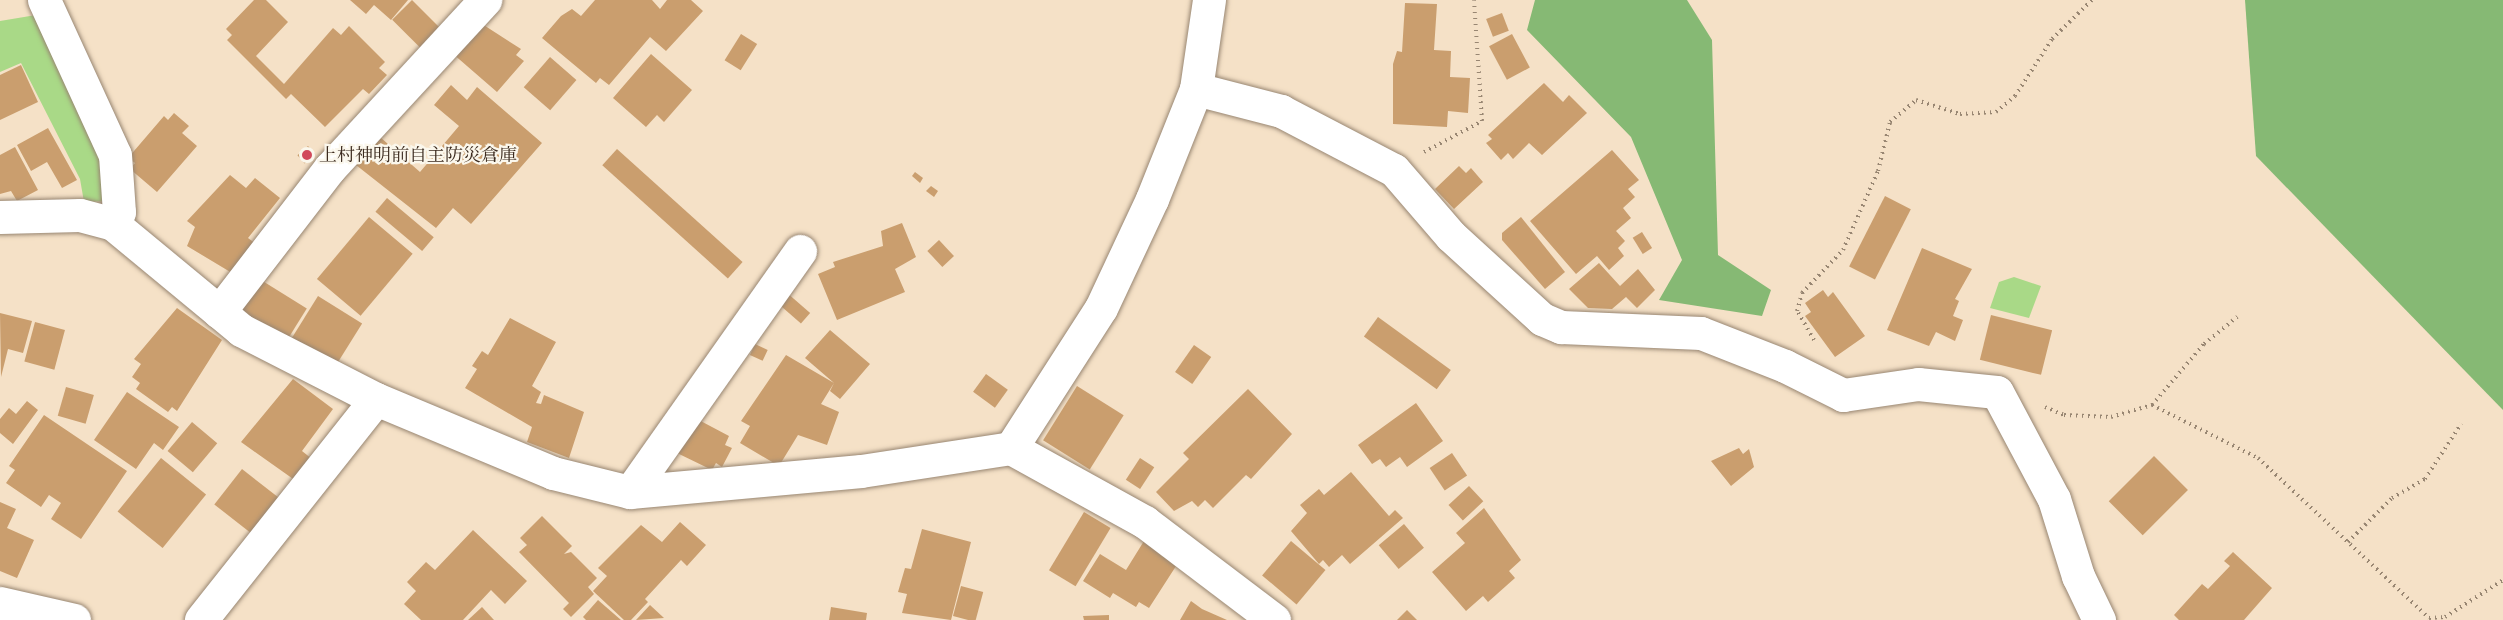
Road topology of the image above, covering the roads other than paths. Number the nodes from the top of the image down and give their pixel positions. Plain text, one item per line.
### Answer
1 (44, 0) edge
2 (485, 0) edge
3 (1209, 0) edge
4 (1196, 89) junction
5 (0, 217) edge
6 (112, 224) junction
7 (800, 251) dead end
8 (219, 312) junction
9 (376, 399) junction
10 (1011, 448) junction
11 (630, 492) junction
12 (0, 603) edge
13 (74, 620) edge
14 (201, 620) edge
15 (1274, 620) edge
16 (2099, 620) edge

1 - 6 street
2 - 8 street
3 - 4 street
4 - 10 street
4 - 16 street
5 - 6 street
6 - 8 street
7 - 11 street
8 - 9 street
9 - 11 street
9 - 14 street
10 - 11 street
10 - 15 street
12 - 13 street

